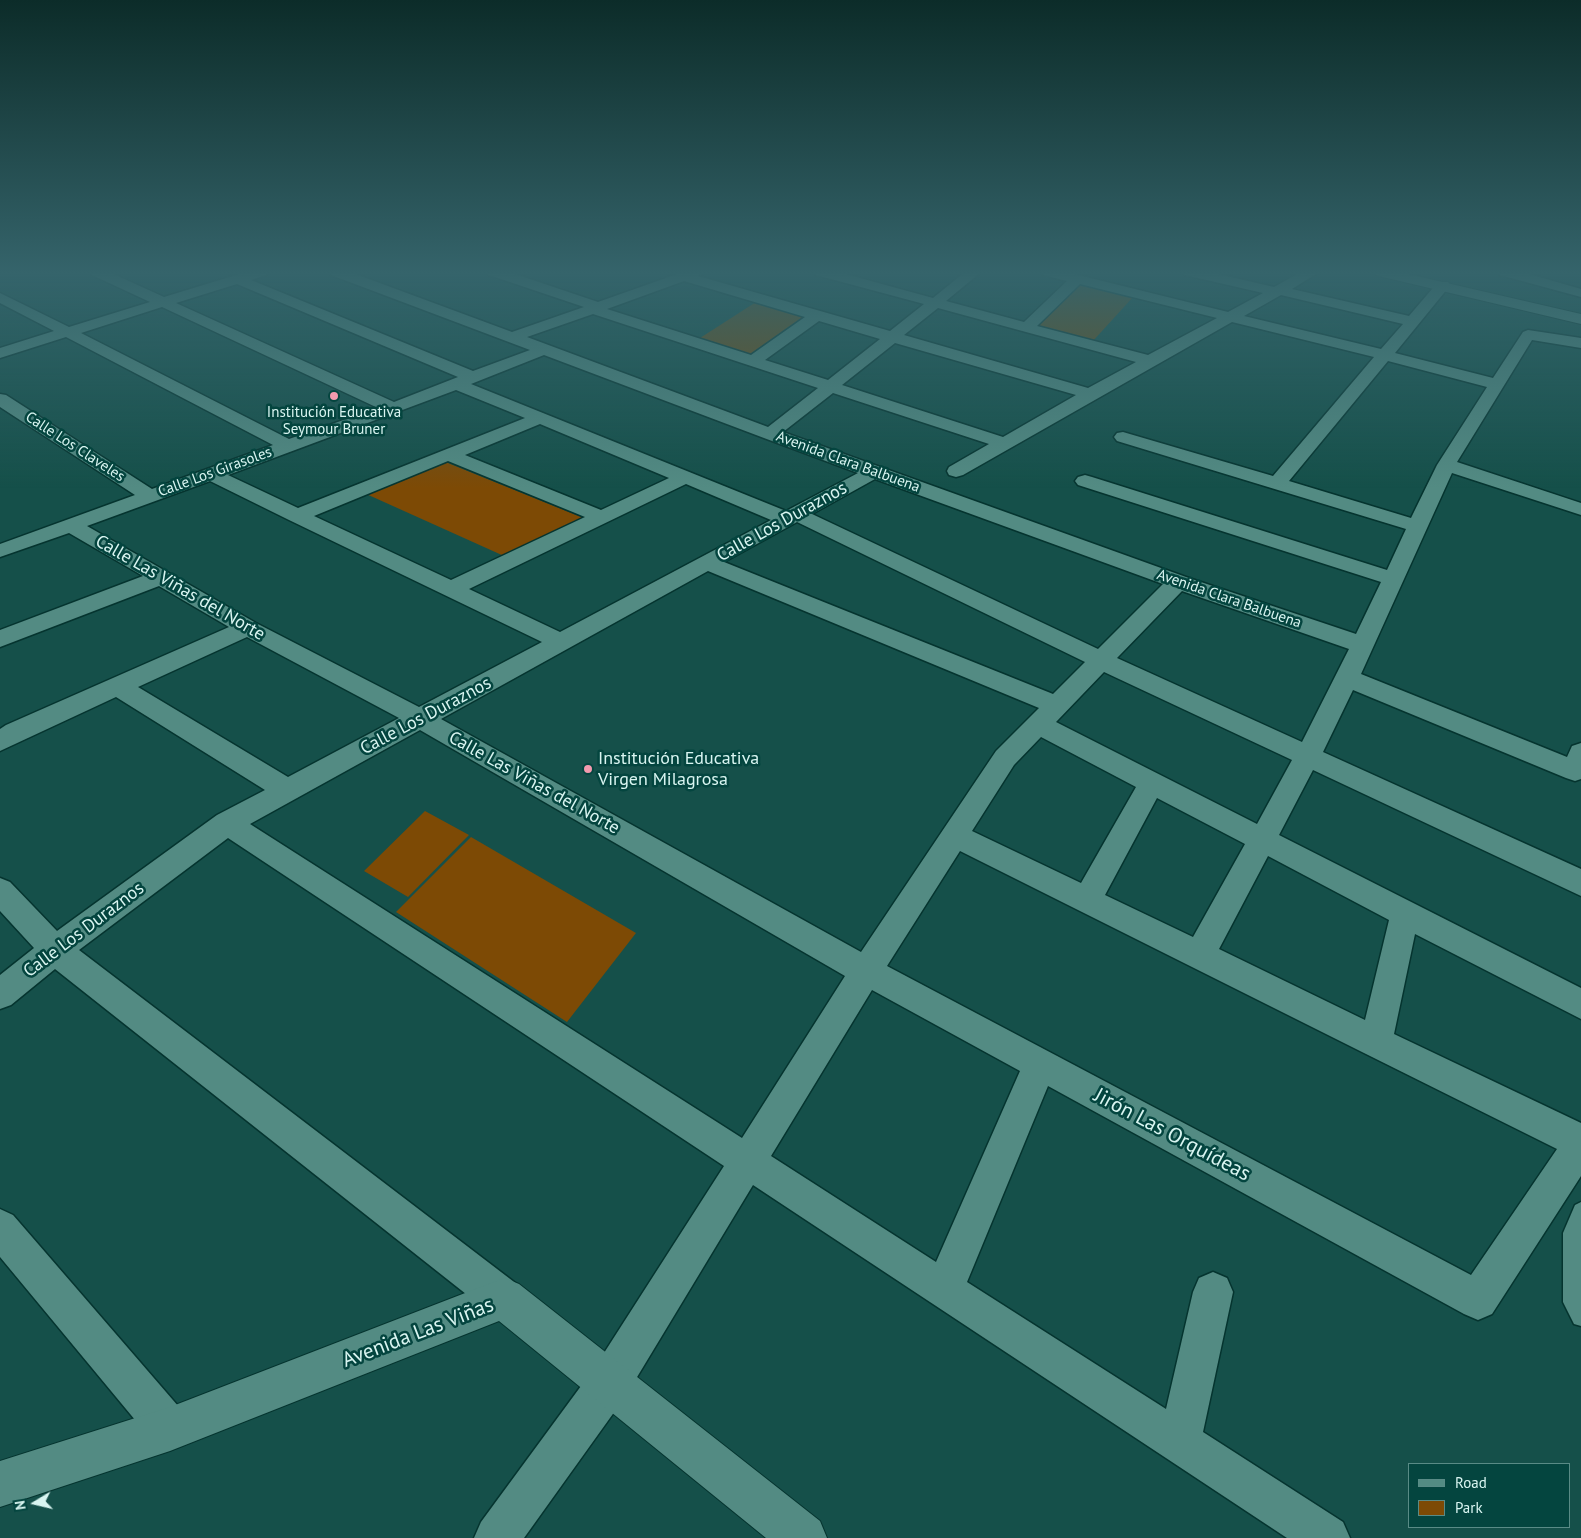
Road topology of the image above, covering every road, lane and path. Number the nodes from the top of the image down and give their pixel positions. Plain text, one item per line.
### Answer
1 (29, 344) edge
2 (88, 344) edge
3 (252, 344) edge
4 (382, 344) edge
5 (529, 344) edge
6 (702, 344) edge
7 (777, 344) edge
8 (884, 344) edge
9 (916, 344) edge
10 (1090, 344) edge
11 (1181, 344) edge
12 (1341, 344) edge
13 (1394, 344) edge
14 (1522, 344) edge
15 (543, 350) junction
16 (0, 353) edge
17 (1385, 355) junction
18 (1151, 360) junction
19 (753, 361) junction
20 (466, 381) junction
21 (1497, 384) junction
22 (830, 386) junction
23 (1090, 394) junction
24 (0, 399) edge
25 (393, 408) junction
26 (540, 418) junction
27 (770, 434) junction
28 (1123, 437) dead end
29 (1004, 443) junction
30 (288, 446) junction
31 (449, 455) junction
32 (1446, 465) junction
33 (956, 471) dead end
34 (874, 472) junction
35 (211, 474) junction
36 (684, 478) junction
37 (1086, 481) dead end
38 (1277, 484) junction
39 (149, 496) junction
40 (1581, 509) edge
41 (296, 516) junction
42 (601, 517) junction
43 (792, 517) junction
44 (70, 525) junction
45 (1417, 526) junction
46 (2, 549) edge
47 (707, 563) junction
48 (161, 577) junction
49 (1392, 579) junction
50 (1178, 582) junction
51 (450, 589) junction
52 (248, 628) junction
53 (0, 639) edge
54 (562, 642) junction
55 (1362, 645) junction
56 (1100, 660) junction
57 (1346, 678) junction
58 (118, 686) junction
59 (1047, 714) junction
60 (420, 719) junction
61 (0, 741) edge
62 (1581, 753) edge
63 (1307, 756) junction
64 (1152, 782) junction
65 (288, 790) junction
66 (227, 824) junction
67 (954, 835) junction
68 (1263, 840) junction
69 (1581, 883) edge
70 (0, 892) edge
71 (1087, 900) junction
72 (1405, 913) junction
73 (55, 950) junction
74 (1200, 956) junction
75 (866, 971) junction
76 (0, 994) edge
77 (1581, 1004) edge
78 (1376, 1042) junction
79 (1040, 1064) junction
80 (1581, 1143) edge
81 (746, 1162) junction
82 (1581, 1211) edge
83 (0, 1228) edge
84 (944, 1290) junction
85 (1212, 1292) dead end
86 (504, 1299) junction
87 (1581, 1317) edge
88 (610, 1382) junction
89 (170, 1429) junction
90 (1179, 1442) junction
91 (0, 1484) edge
92 (497, 1538) edge
93 (803, 1538) edge
94 (1327, 1538) edge

1 - 16 street
2 - 30 street
3 - 25 street
4 - 20 street
5 - 15 street, Avenida Clara Balbuena
6 - 19 street
7 - 19 street
8 - 22 street
9 - 23 street
10 - 18 street
11 - 18 street
12 - 17 street
13 - 17 street
14 - 21 street
15 - 20 street, Calle Los Girasoles
15 - 27 street, Avenida Clara Balbuena
17 - 21 street
17 - 38 street
18 - 23 street
19 - 22 street
20 - 25 street, Calle Los Girasoles
20 - 26 street
21 - 32 street
22 - 27 street
22 - 29 street
23 - 29 street
24 - 39 street, Calle Los Claveles
25 - 30 street, Calle Los Girasoles
26 - 31 street
26 - 36 street
27 - 34 street, Avenida Clara Balbuena
28 - 38 street
29 - 33 street
30 - 35 street, Calle Los Girasoles
31 - 41 street
31 - 42 street
32 - 40 street
32 - 45 street
34 - 43 street, Calle Los Duraznos
34 - 50 street, Avenida Clara Balbuena
35 - 39 street, Calle Los Girasoles
35 - 41 street
36 - 42 street
36 - 43 street
37 - 49 street
38 - 45 street
39 - 44 street, Calle Los Girasoles
41 - 51 street
42 - 51 street
43 - 47 street, Calle Los Duraznos
43 - 56 street
44 - 46 street, Calle Los Girasoles
44 - 48 street, Calle Las Viñas del Norte
45 - 49 street
47 - 54 street, Calle Los Duraznos
47 - 59 street
48 - 52 street, Calle Las Viñas del Norte
48 - 53 street
49 - 55 street
50 - 55 street, Avenida Clara Balbuena
50 - 56 street
51 - 54 street
52 - 58 street
52 - 60 street, Calle Las Viñas del Norte
54 - 60 street, Calle Los Duraznos
55 - 57 street
56 - 59 street
56 - 63 street
57 - 62 street
57 - 63 street
58 - 61 street
58 - 65 street
59 - 64 street
59 - 67 street
60 - 65 street, Calle Los Duraznos
60 - 75 street, Calle Las Viñas del Norte
63 - 68 street
63 - 69 street
64 - 68 street
64 - 71 street
65 - 66 street, Calle Los Duraznos
66 - 73 street, Calle Los Duraznos
66 - 81 street
67 - 71 street
67 - 75 street
68 - 72 street
68 - 74 street
70 - 73 street
71 - 74 street
72 - 77 street
72 - 78 street
73 - 76 street, Calle Los Duraznos
73 - 86 street
74 - 78 street
75 - 79 street, Jirón Las Orquídeas
75 - 81 street
78 - 80 street
79 - 80 street, Jirón Las Orquídeas
79 - 84 street
81 - 84 street
81 - 88 street
82 - 87 lane
83 - 89 street
84 - 90 street
85 - 90 street
86 - 88 street, Avenida Las Viñas
86 - 89 street, Avenida Las Viñas
88 - 92 street
88 - 93 street, Avenida Las Viñas
89 - 91 street, Avenida Las Viñas
90 - 94 street

